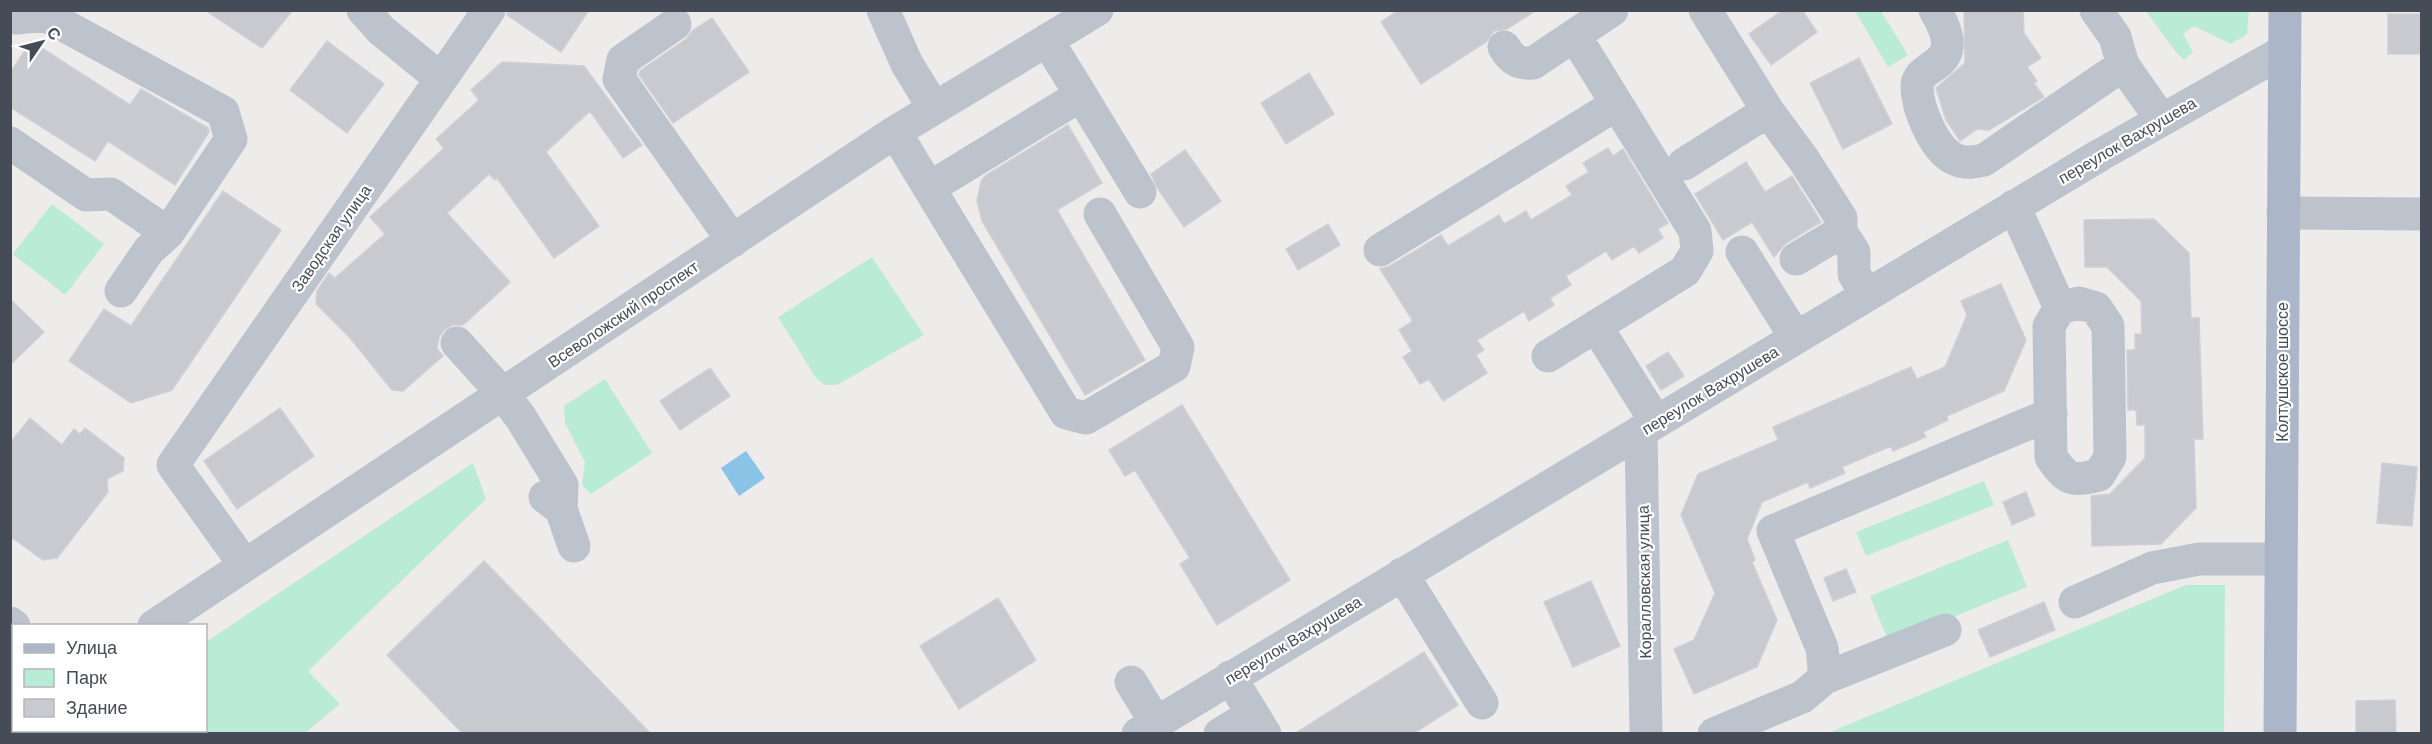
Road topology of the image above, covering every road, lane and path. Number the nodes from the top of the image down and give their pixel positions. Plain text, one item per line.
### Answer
1 (363, 10) edge
2 (489, 10) edge
3 (883, 10) edge
4 (1097, 10) edge
5 (1612, 10) edge
6 (1935, 10) edge
7 (2096, 10) edge
8 (2285, 10) edge
9 (1705, 11) edge
10 (12, 18) edge
11 (675, 24) dead end
12 (1575, 36) junction
13 (1047, 40) junction
14 (1504, 47) dead end
15 (2284, 51) junction
16 (2123, 65) junction
17 (441, 79) junction
18 (1081, 95) junction
19 (1617, 104) junction
20 (934, 108) junction
21 (1768, 111) junction
22 (2161, 119) junction
23 (895, 132) junction
24 (10, 143) edge
25 (1684, 164) dead end
26 (929, 188) junction
27 (1140, 192) dead end
28 (2014, 206) junction
29 (2283, 213) junction
30 (1100, 214) dead end
31 (2421, 214) edge
32 (1841, 232) junction
33 (168, 233) junction
34 (733, 241) junction
35 (1380, 250) dead end
36 (1742, 252) dead end
37 (1796, 259) dead end
38 (121, 291) dead end
39 (1867, 295) junction
40 (2060, 308) junction
41 (1596, 326) junction
42 (1796, 338) junction
43 (457, 343) dead end
44 (1548, 356) dead end
45 (494, 399) junction
46 (2051, 414) junction
47 (1648, 426) junction
48 (574, 546) dead end
49 (2281, 559) junction
50 (244, 564) junction
51 (1402, 574) junction
52 (2075, 602) dead end
53 (157, 624) edge
54 (1945, 630) dead end
55 (1230, 678) junction
56 (1131, 682) dead end
57 (1825, 692) junction
58 (1482, 703) dead end
59 (1259, 724) edge
60 (1147, 728) edge
61 (1725, 729) edge
62 (1220, 734) edge
63 (1646, 734) edge
64 (2280, 734) edge

1 - 17 street
2 - 17 street, Заводская улица
3 - 20 street
4 - 13 street, Всеволожский проспект
5 - 12 street
6 - 16 street
7 - 16 street
8 - 15 main road, Колтушское шоссе
9 - 21 street
10 - 33 street
11 - 34 street
12 - 14 street
12 - 19 street
13 - 18 street
13 - 20 street, Всеволожский проспект
15 - 22 street, переулок Вахрушева
15 - 29 main road, Колтушское шоссе
16 - 22 street
17 - 50 street, Заводская улица
18 - 26 street
18 - 27 street
19 - 35 street
19 - 41 street
20 - 23 street, Всеволожский проспект
21 - 25 street
21 - 32 street
22 - 28 street, переулок Вахрушева
23 - 26 street
23 - 34 street, Всеволожский проспект
24 - 33 street
26 - 30 street
28 - 39 street, переулок Вахрушева
28 - 40 street
29 - 31 street
29 - 49 main road, Колтушское шоссе
32 - 37 street
32 - 39 street
33 - 38 street
34 - 45 street, Всеволожский проспект
36 - 42 street
39 - 42 street, переулок Вахрушева
40 - 46 street
40 - 46 street
41 - 44 street
41 - 47 street
42 - 47 street, переулок Вахрушева
43 - 45 street
45 - 48 street
45 - 50 street, Всеволожский проспект
46 - 57 street
47 - 51 street, переулок Вахрушева
47 - 63 street, Коралловская улица
49 - 52 street
49 - 64 main road, Колтушское шоссе
50 - 53 street, Всеволожский проспект
51 - 55 street, переулок Вахрушева
51 - 58 street
54 - 57 street
55 - 59 street
55 - 60 street, переулок Вахрушева
56 - 60 street
57 - 61 street
59 - 62 street

